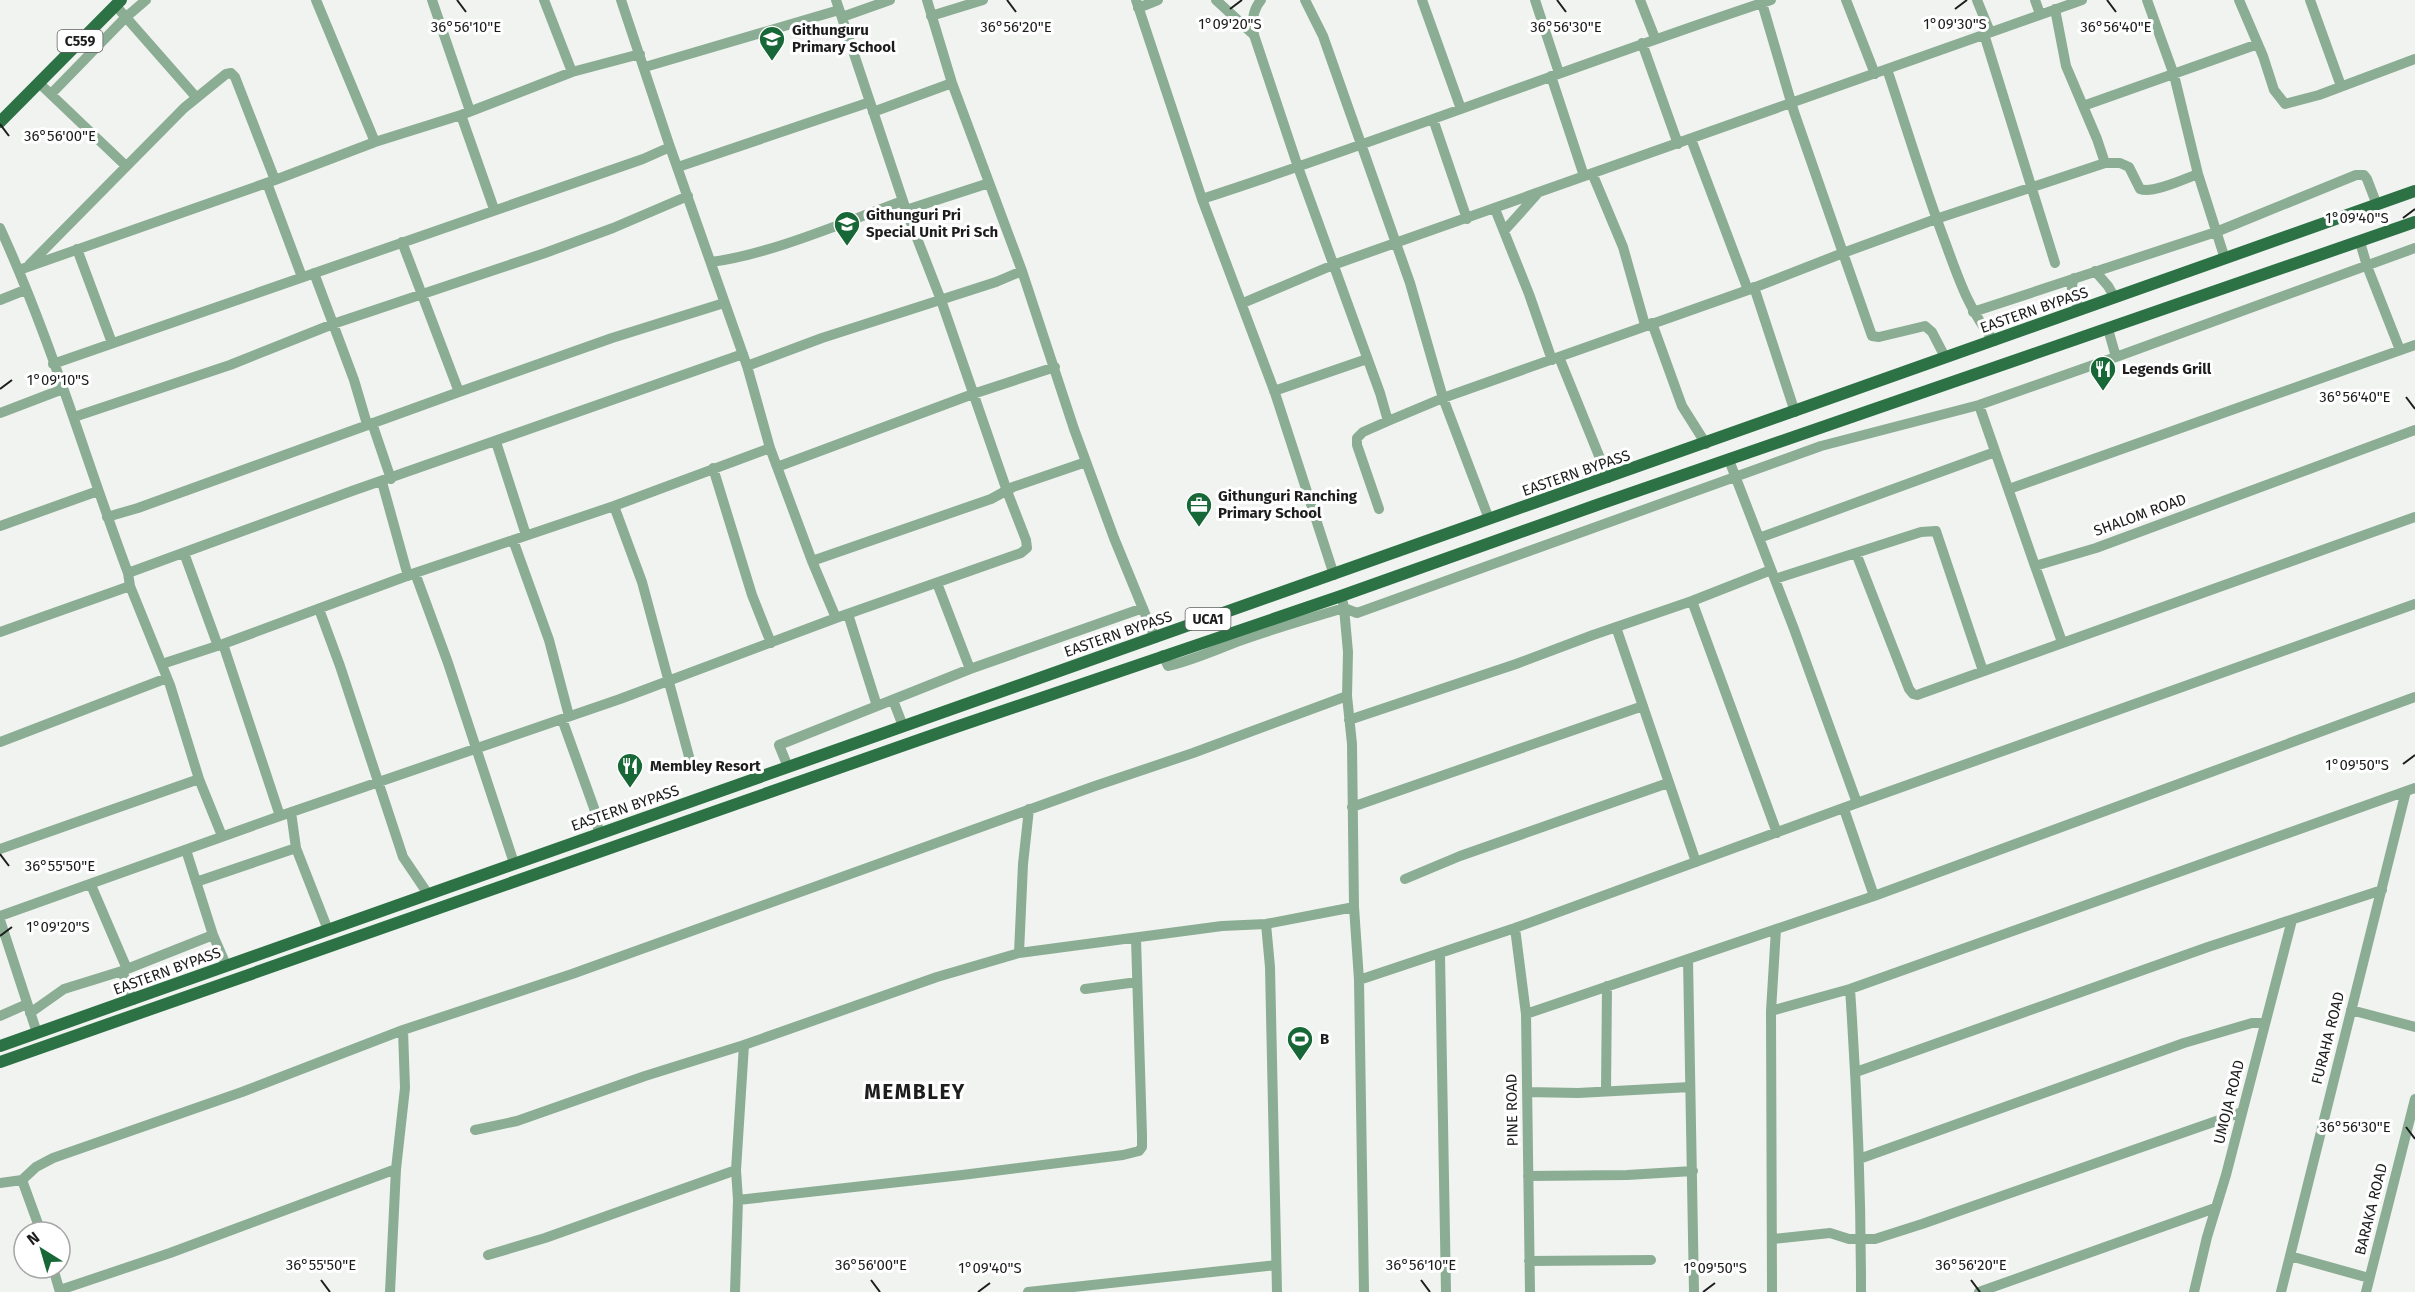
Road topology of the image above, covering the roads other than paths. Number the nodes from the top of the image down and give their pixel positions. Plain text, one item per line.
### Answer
1 (146, 0) edge
2 (316, 0) edge
3 (432, 0) edge
4 (544, 0) edge
5 (621, 0) edge
6 (890, 0) edge
7 (927, 0) edge
8 (983, 0) edge
9 (1158, 0) edge
10 (1216, 0) edge
11 (1261, 0) edge
12 (1305, 0) edge
13 (1422, 0) edge
14 (1535, 0) edge
15 (1640, 0) edge
16 (1846, 0) edge
17 (1977, 0) edge
18 (2035, 0) edge
19 (2082, 0) edge
20 (2147, 0) edge
21 (2239, 0) edge
22 (2310, 0) edge
23 (1760, 2) edge
24 (119, 3) edge
25 (1137, 4) edge
26 (839, 9) edge
27 (2055, 9) junction
28 (2040, 14) junction
29 (931, 16) junction
30 (125, 18) junction
31 (1987, 33) junction
32 (1254, 35) junction
33 (1655, 38) junction
34 (1642, 43) junction
35 (2258, 44) junction
36 (640, 54) junction
37 (2415, 59) edge
38 (645, 67) junction
39 (1887, 69) junction
40 (572, 72) junction
41 (1555, 74) junction
42 (1875, 74) junction
43 (2174, 75) junction
44 (39, 82) junction
45 (952, 83) junction
46 (2341, 86) junction
47 (51, 94) junction
48 (196, 97) junction
49 (1793, 104) junction
50 (2083, 106) junction
51 (871, 107) junction
52 (1461, 108) junction
53 (465, 113) junction
54 (1433, 118) junction
55 (0, 122) edge
56 (1691, 139) junction
57 (375, 142) junction
58 (1678, 144) junction
59 (1360, 146) junction
60 (670, 147) junction
61 (2105, 163) junction
62 (126, 166) junction
63 (1298, 166) junction
64 (678, 167) junction
65 (1588, 174) junction
66 (2198, 174) junction
67 (271, 182) junction
68 (989, 183) junction
69 (2032, 188) junction
70 (2415, 191) edge
71 (1539, 193) junction
72 (688, 196) junction
73 (1202, 199) junction
74 (2378, 205) junction
75 (904, 206) junction
76 (494, 209) junction
77 (1495, 209) junction
78 (1467, 219) junction
79 (1936, 219) junction
80 (2415, 222) edge
81 (0, 228) edge
82 (1504, 231) junction
83 (2216, 232) junction
84 (402, 242) junction
85 (2360, 242) junction
86 (1396, 244) junction
87 (2415, 248) edge
88 (76, 249) junction
89 (1844, 253) junction
90 (2224, 259) junction
91 (711, 262) junction
92 (2055, 263) dead end
93 (1333, 265) junction
94 (2367, 266) junction
95 (23, 268) junction
96 (2095, 271) junction
97 (1022, 272) junction
98 (314, 273) junction
99 (302, 277) junction
100 (2074, 278) junction
101 (1751, 288) junction
102 (26, 290) junction
103 (422, 294) junction
104 (2115, 298) junction
105 (0, 300) edge
106 (941, 300) junction
107 (724, 303) junction
108 (1243, 303) junction
109 (2081, 310) junction
110 (1972, 312) junction
111 (333, 324) junction
112 (1649, 324) junction
113 (2108, 329) junction
114 (1994, 340) junction
115 (112, 343) junction
116 (2415, 345) edge
117 (2400, 350) junction
118 (743, 354) junction
119 (1944, 357) junction
120 (2116, 357) junction
121 (1367, 359) junction
122 (1555, 359) junction
123 (53, 364) junction
124 (747, 366) junction
125 (1055, 367) junction
126 (63, 389) junction
127 (1274, 391) junction
128 (459, 392) junction
129 (973, 394) junction
130 (1443, 398) junction
131 (1979, 405) junction
132 (0, 412) edge
133 (1795, 412) junction
134 (74, 417) junction
135 (1388, 421) junction
136 (369, 423) junction
137 (2415, 430) edge
138 (496, 442) junction
139 (1706, 444) junction
140 (770, 448) junction
141 (1995, 452) junction
142 (1729, 459) junction
143 (1086, 462) junction
144 (777, 467) junction
145 (713, 468) junction
146 (1735, 477) junction
147 (1608, 478) junction
148 (386, 480) junction
149 (2009, 489) junction
150 (98, 491) junction
151 (1007, 491) junction
152 (614, 506) junction
153 (1380, 509) dead end
154 (107, 517) junction
155 (2415, 517) edge
156 (1489, 519) junction
157 (0, 526) edge
158 (526, 535) junction
159 (1759, 538) junction
160 (513, 540) junction
161 (1474, 549) junction
162 (184, 553) junction
163 (1856, 553) junction
164 (812, 561) junction
165 (2035, 566) junction
166 (1480, 568) junction
167 (128, 573) junction
168 (1773, 574) junction
169 (412, 575) junction
170 (1334, 575) junction
171 (937, 583) junction
172 (130, 586) junction
173 (1273, 596) junction
174 (1692, 601) junction
175 (1342, 602) junction
176 (2415, 604) edge
177 (1143, 608) junction
178 (319, 609) junction
179 (848, 614) junction
180 (1280, 617) junction
181 (836, 618) junction
182 (1616, 627) junction
183 (0, 632) edge
184 (1155, 638) junction
185 (771, 642) junction
186 (2062, 642) junction
187 (220, 645) junction
188 (1163, 655) junction
189 (162, 664) junction
190 (970, 669) junction
191 (1983, 671) junction
192 (167, 678) junction
193 (668, 680) junction
194 (1347, 696) junction
195 (2415, 697) edge
196 (893, 700) junction
197 (877, 706) junction
198 (1643, 706) junction
199 (566, 718) junction
200 (1349, 720) junction
201 (903, 726) junction
202 (0, 742) edge
203 (476, 748) junction
204 (691, 764) dead end
205 (788, 767) junction
206 (199, 779) junction
207 (377, 782) junction
208 (1668, 783) junction
209 (2410, 789) edge
210 (1857, 803) junction
211 (1352, 807) junction
212 (1029, 809) junction
213 (1844, 809) junction
214 (285, 814) junction
215 (599, 833) junction
216 (1777, 833) junction
217 (222, 836) junction
218 (296, 848) junction
219 (0, 849) edge
220 (186, 850) junction
221 (1696, 862) junction
222 (514, 863) junction
223 (1405, 879) dead end
224 (196, 882) junction
225 (91, 885) junction
226 (2382, 890) junction
227 (428, 894) junction
228 (1874, 896) junction
229 (1354, 908) junction
230 (0, 918) edge
231 (2292, 920) junction
232 (1266, 924) junction
233 (1515, 928) junction
234 (1776, 929) junction
235 (328, 930) junction
236 (213, 935) junction
237 (1136, 939) junction
238 (1019, 953) junction
239 (1440, 954) junction
240 (1688, 959) junction
241 (226, 966) junction
242 (124, 970) junction
243 (1359, 980) junction
244 (1137, 982) junction
245 (1607, 986) junction
246 (1085, 989) dead end
247 (1850, 989) junction
248 (133, 999) junction
249 (29, 1008) junction
250 (2351, 1010) junction
251 (1771, 1011) junction
252 (1526, 1014) junction
253 (0, 1016) edge
254 (2264, 1023) junction
255 (2415, 1027) edge
256 (403, 1030) junction
257 (37, 1033) junction
258 (744, 1045) junction
259 (0, 1046) edge
260 (0, 1062) edge
261 (1856, 1072) junction
262 (1690, 1087) junction
263 (1606, 1091) junction
264 (1527, 1092) junction
265 (2415, 1099) edge
266 (2241, 1112) junction
267 (475, 1130) dead end
268 (1859, 1159) junction
269 (396, 1169) junction
270 (735, 1170) junction
271 (1693, 1171) junction
272 (1528, 1176) junction
273 (22, 1180) junction
274 (0, 1183) edge
275 (738, 1200) junction
276 (2215, 1208) junction
277 (37, 1220) edge
278 (1773, 1239) junction
279 (1862, 1240) junction
280 (488, 1255) dead end
281 (2290, 1256) junction
282 (1651, 1260) dead end
283 (1529, 1261) junction
284 (1276, 1265) junction
285 (2369, 1278) junction
286 (60, 1291) edge
287 (390, 1292) edge
288 (735, 1292) edge
289 (1028, 1292) edge
290 (1277, 1292) edge
291 (1364, 1292) edge
292 (1446, 1292) edge
293 (1530, 1292) edge
294 (1694, 1292) edge
295 (1772, 1292) edge
296 (1861, 1292) edge
297 (1979, 1292) edge
298 (2194, 1292) edge
299 (2281, 1292) edge
300 (2366, 1292) edge

1 - 30 street
2 - 57 street
3 - 53 street
4 - 40 street
5 - 36 street
6 - 26 street
7 - 29 street
8 - 29 street
9 - 25 street
10 - 32 street
11 - 32 street
12 - 59 street
13 - 52 street
14 - 41 street
15 - 33 street
16 - 42 street
17 - 31 street
18 - 28 street
19 - 27 street
20 - 43 street
21 - 35 street
22 - 46 street
23 - 33 street
23 - 49 street
24 - 30 street
24 - 44 main road, C559
25 - 73 street
26 - 38 street
26 - 51 street
27 - 28 street
27 - 50 street
28 - 31 street
29 - 45 street
30 - 47 street
30 - 48 street
31 - 39 street
31 - 69 street
32 - 63 street
33 - 34 street
34 - 41 street
34 - 58 street
35 - 43 street
35 - 46 street
36 - 38 street
36 - 40 street
37 - 46 street
38 - 60 street
39 - 42 street
39 - 79 street
40 - 53 street
41 - 52 street
41 - 65 street
42 - 49 street
43 - 50 street
43 - 66 street
44 - 47 street
44 - 55 main road, C559
45 - 51 street
45 - 68 street
47 - 62 street
48 - 62 street
48 - 67 street
49 - 56 street
49 - 89 street
50 - 61 street
51 - 64 street
51 - 75 street
52 - 54 street
53 - 57 street
53 - 76 street
54 - 59 street
54 - 78 street
56 - 58 street
56 - 101 street
57 - 67 street
58 - 65 street
59 - 63 street
59 - 86 street
60 - 64 street
60 - 76 street
61 - 66 street
61 - 69 street
62 - 95 street
63 - 73 street
63 - 93 street
64 - 72 street
65 - 71 street
65 - 112 street
66 - 83 street
67 - 88 street
67 - 99 street
68 - 75 street
68 - 97 street
69 - 79 street
69 - 92 street
70 - 74 main road, EASTERN BYPASS / UCA1
71 - 77 street
71 - 82 street
72 - 91 street
72 - 103 street
73 - 108 street
74 - 83 street
74 - 90 main road, EASTERN BYPASS / UCA1
75 - 91 street
75 - 106 street
76 - 84 street
77 - 78 street
77 - 82 street
78 - 86 street
79 - 89 street
79 - 110 street
80 - 85 main road, EASTERN BYPASS
81 - 95 street
82 - 122 street
83 - 90 street
83 - 96 street
84 - 98 street
84 - 103 street
85 - 94 street
85 - 113 main road, EASTERN BYPASS
86 - 93 street
86 - 130 street
87 - 94 street
88 - 95 street
88 - 115 street
89 - 101 street
89 - 119 street
90 - 104 main road, EASTERN BYPASS / UCA1
91 - 107 street
93 - 108 street
93 - 121 street
94 - 117 street
94 - 120 street
95 - 102 street
96 - 100 street
96 - 104 street
97 - 106 street
97 - 125 street
98 - 99 street
98 - 111 street
99 - 115 street
100 - 109 street
100 - 110 street
101 - 112 street
101 - 133 street
102 - 105 street
102 - 123 street
103 - 111 street
103 - 128 street
104 - 109 main road, EASTERN BYPASS / UCA1
106 - 124 street
106 - 129 street
107 - 118 street
107 - 128 street
108 - 127 street
109 - 114 main road, EASTERN BYPASS / UCA1
110 - 114 street
111 - 134 street
111 - 136 street
112 - 122 street
112 - 139 street
113 - 120 street
113 - 142 main road, EASTERN BYPASS
114 - 119 main road, EASTERN BYPASS / UCA1
115 - 123 street
116 - 117 street
117 - 149 street
118 - 124 street
118 - 138 street
119 - 133 main road, EASTERN BYPASS / UCA1
120 - 131 street
121 - 127 street
121 - 135 street
122 - 130 street
122 - 147 street
123 - 126 street
124 - 140 street
125 - 129 street
125 - 143 street
126 - 132 street
126 - 134 street
127 - 170 street
128 - 136 street
129 - 144 street
129 - 151 street
130 - 135 street
130 - 156 street
131 - 141 street
131 - 146 street
133 - 139 main road, EASTERN BYPASS / UCA1
134 - 150 street
135 - 153 street
136 - 148 street
136 - 154 street
137 - 165 street, SHALOM ROAD
138 - 148 street
138 - 158 street
139 - 147 main road, EASTERN BYPASS / UCA1
140 - 144 street
140 - 145 street
141 - 149 street
141 - 159 street
142 - 146 street
142 - 161 main road, EASTERN BYPASS
143 - 151 street
143 - 177 street
144 - 164 street
145 - 152 street
145 - 185 street
146 - 159 street
146 - 166 street
147 - 156 main road, EASTERN BYPASS / UCA1
148 - 162 street
148 - 169 street
149 - 165 street
150 - 154 street
150 - 157 street
151 - 164 street
151 - 171 street
152 - 158 street
152 - 193 street
154 - 167 street
155 - 186 street
156 - 170 main road, EASTERN BYPASS / UCA1
158 - 160 street
159 - 168 street
160 - 169 street
160 - 199 street
161 - 166 street
161 - 175 main road, EASTERN BYPASS
162 - 167 street
162 - 187 street
163 - 168 street
163 - 191 street
163 - 191 street
164 - 181 street
165 - 186 street
166 - 175 street
167 - 172 street
168 - 174 street
168 - 210 street
169 - 178 street
169 - 203 street
170 - 173 main road, EASTERN BYPASS / UCA1
171 - 179 street
171 - 190 street
172 - 183 street
172 - 189 street
173 - 180 main road
173 - 184 main road, EASTERN BYPASS / UCA1
174 - 182 street
174 - 216 street
175 - 180 main road, EASTERN BYPASS
175 - 188 street
175 - 194 street
176 - 210 street
177 - 184 street
177 - 190 street
178 - 187 street
178 - 207 street
179 - 181 street
179 - 197 street
180 - 188 main road, EASTERN BYPASS
181 - 185 street
182 - 198 street
182 - 200 street
184 - 201 main road, EASTERN BYPASS / UCA1
185 - 193 street
186 - 191 street
187 - 189 street
187 - 214 street
188 - 260 main road, EASTERN BYPASS
189 - 192 street
190 - 196 street
192 - 202 street
192 - 206 street
193 - 199 street
193 - 204 street
194 - 200 street
194 - 212 street
195 - 228 street
196 - 197 street
196 - 201 street
197 - 205 street
198 - 208 street
198 - 211 street
199 - 203 street
199 - 215 street
200 - 211 street
201 - 205 main road, EASTERN BYPASS / UCA1
203 - 207 street
203 - 222 street
205 - 215 main road, EASTERN BYPASS / UCA1
206 - 217 street
206 - 219 street
207 - 214 street
207 - 227 street
208 - 221 street
208 - 223 street
209 - 226 street, FURAHA ROAD
209 - 247 street
210 - 213 street
211 - 229 street
212 - 238 street
212 - 256 street
213 - 216 street
213 - 228 street
214 - 217 street
214 - 218 street
215 - 222 main road, EASTERN BYPASS / UCA1
216 - 221 street
217 - 220 street
218 - 224 street
218 - 235 street
220 - 224 street
220 - 225 street
221 - 233 street
222 - 227 main road, EASTERN BYPASS / UCA1
224 - 236 street
225 - 230 street
225 - 242 street
226 - 231 street
226 - 250 street, FURAHA ROAD
227 - 235 main road, EASTERN BYPASS / UCA1
228 - 234 street
229 - 232 street
229 - 243 street
230 - 249 street
231 - 254 street, UMOJA ROAD
231 - 261 street
232 - 237 street
232 - 284 street
233 - 239 street
233 - 252 street, PINE ROAD
234 - 240 street
234 - 251 street
235 - 241 main road, EASTERN BYPASS / UCA1
236 - 241 street
236 - 242 street
237 - 238 street
237 - 244 street
238 - 258 street
239 - 243 street
239 - 292 street
240 - 245 street
240 - 262 street
241 - 248 main road, EASTERN BYPASS / UCA1
242 - 248 street
242 - 249 street
243 - 291 street
244 - 246 street
244 - 275 street
245 - 252 street
245 - 263 street
247 - 251 street
247 - 261 street
248 - 257 main road, EASTERN BYPASS / UCA1
249 - 253 street
249 - 257 street
250 - 255 street
250 - 281 street, FURAHA ROAD
251 - 278 street
252 - 264 street, PINE ROAD
254 - 266 street, UMOJA ROAD
254 - 268 street
256 - 269 street
256 - 273 street
257 - 259 main road, EASTERN BYPASS / UCA1
258 - 267 street
258 - 270 street
261 - 268 street
262 - 263 street
262 - 271 street
263 - 264 street
264 - 272 street, PINE ROAD
265 - 285 street, BARAKA ROAD
266 - 276 street, UMOJA ROAD
266 - 279 street
268 - 279 street
269 - 286 street
269 - 287 street
270 - 275 street
270 - 280 street
271 - 272 street
271 - 294 street
272 - 283 street, PINE ROAD
273 - 274 street
273 - 277 street
275 - 288 street
276 - 297 street
276 - 298 street, UMOJA ROAD
278 - 279 street
278 - 295 street
279 - 296 street
281 - 285 street
281 - 299 street, FURAHA ROAD
282 - 283 street
283 - 293 street, PINE ROAD
284 - 289 street
284 - 290 street
285 - 300 street, BARAKA ROAD

